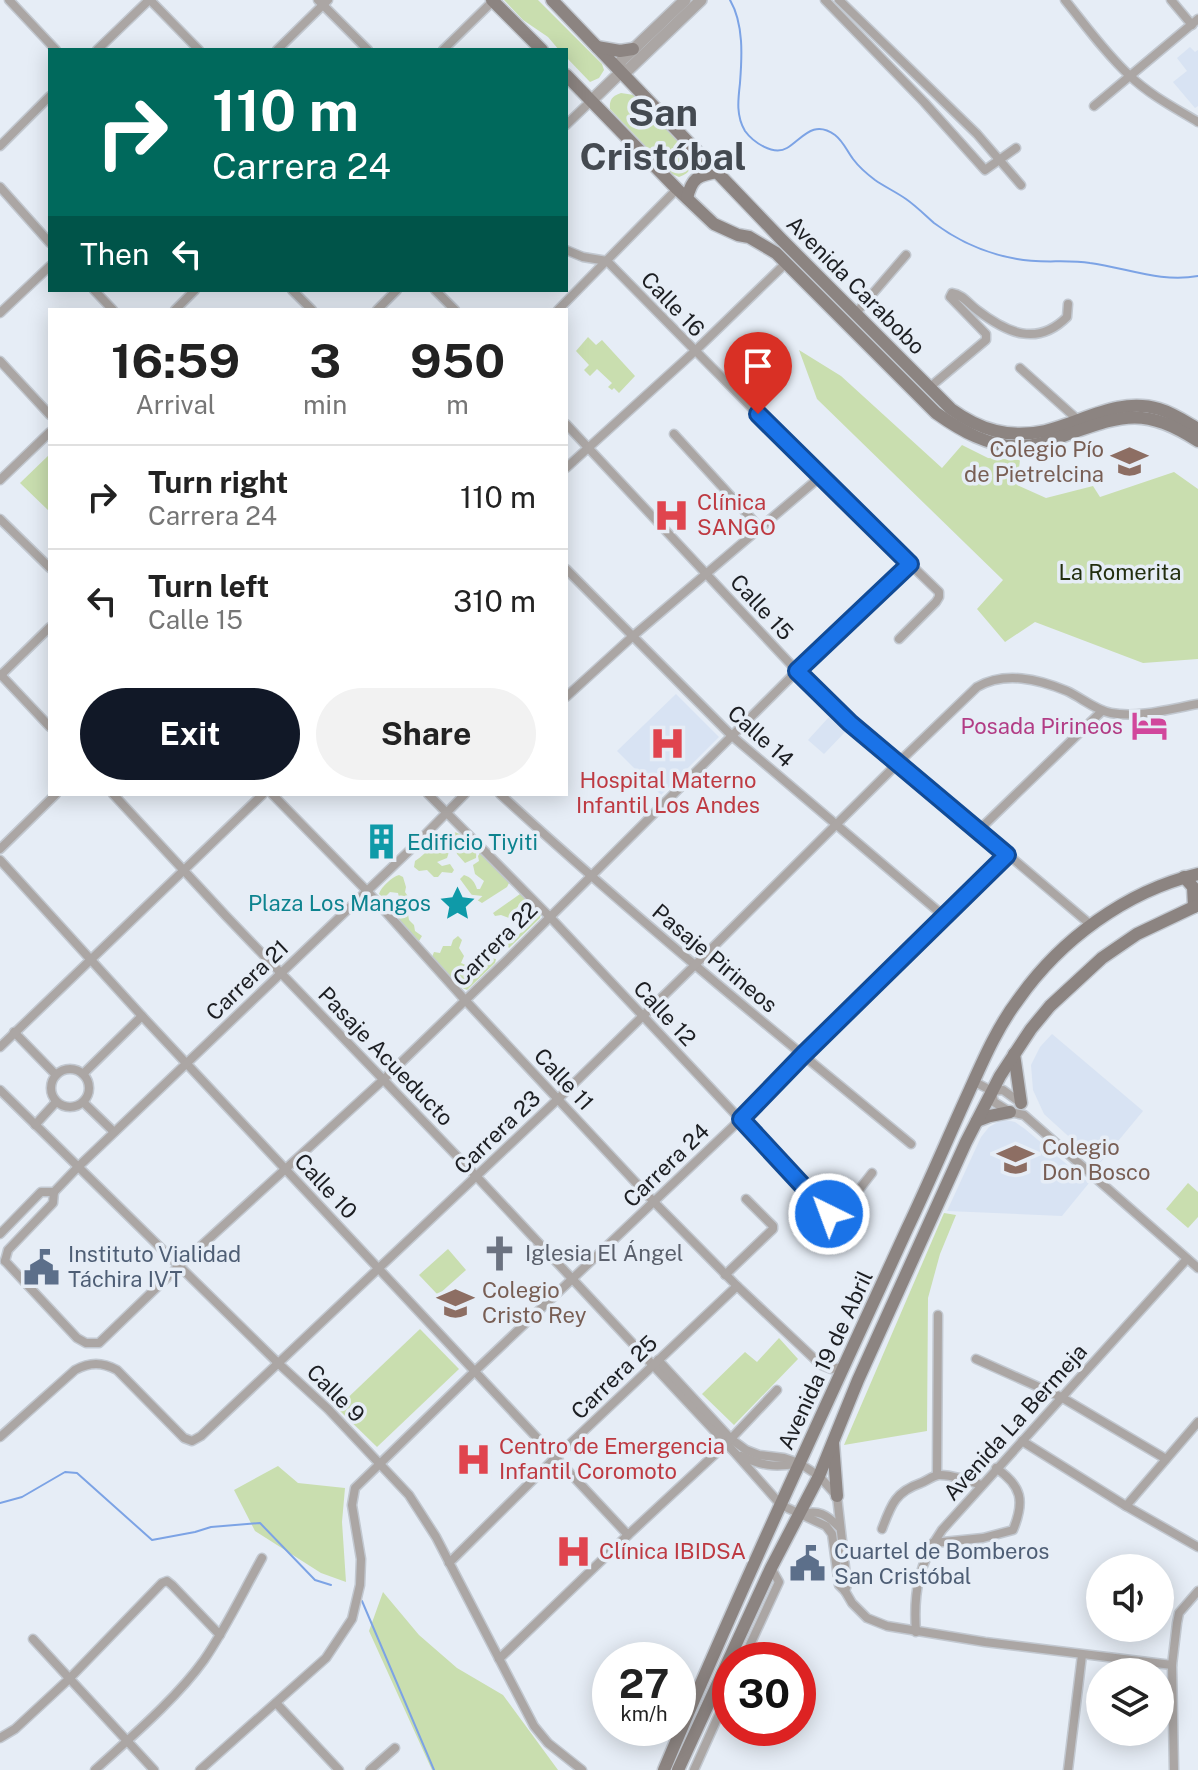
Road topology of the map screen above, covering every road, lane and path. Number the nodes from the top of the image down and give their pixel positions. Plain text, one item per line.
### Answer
1 (9, 0) edge
2 (150, 0) edge
3 (493, 0) edge
4 (552, 0) edge
5 (685, 0) edge
6 (701, 0) edge
7 (825, 0) edge
8 (839, 0) edge
9 (1065, 0) edge
10 (1171, 0) edge
11 (323, 2) edge
12 (1195, 22) edge
13 (596, 47) junction
14 (54, 48) edge
15 (99, 48) edge
16 (197, 48) edge
17 (279, 48) edge
18 (366, 48) edge
19 (445, 48) edge
20 (540, 48) edge
21 (633, 49) junction
22 (621, 72) junction
23 (568, 77) edge
24 (1131, 77) junction
25 (48, 98) edge
26 (591, 101) junction
27 (1094, 106) dead end
28 (1198, 122) edge
29 (568, 123) edge
30 (977, 134) junction
31 (963, 145) junction
32 (0, 146) edge
33 (1016, 148) dead end
34 (702, 157) junction
35 (1000, 159) junction
36 (717, 172) junction
37 (1021, 185) dead end
38 (0, 187) edge
39 (682, 194) junction
40 (48, 241) edge
41 (568, 251) edge
42 (906, 255) dead end
43 (607, 261) junction
44 (786, 263) junction
45 (48, 268) edge
46 (96, 292) edge
47 (193, 292) edge
48 (294, 292) edge
49 (395, 292) edge
50 (437, 292) edge
51 (1068, 304) dead end
52 (111, 308) edge
53 (177, 308) edge
54 (310, 308) edge
55 (379, 308) edge
56 (453, 308) edge
57 (560, 308) edge
58 (0, 313) edge
59 (856, 313) junction
60 (695, 351) junction
61 (0, 361) edge
62 (1020, 368) dead end
63 (930, 387) junction
64 (48, 413) edge
65 (1077, 419) junction
66 (568, 426) edge
67 (1198, 429) edge
68 (48, 434) edge
69 (674, 434) dead end
70 (1198, 441) edge
71 (588, 448) junction
72 (568, 466) edge
73 (820, 477) junction
74 (0, 480) edge
75 (0, 519) edge
76 (761, 529) junction
77 (910, 564) junction
78 (48, 566) edge
79 (568, 571) edge
80 (707, 575) junction
81 (48, 629) edge
82 (633, 636) junction
83 (899, 639) dead end
84 (797, 671) junction
85 (0, 675) edge
86 (568, 695) edge
87 (1198, 704) edge
88 (1102, 711) junction
89 (48, 725) edge
90 (732, 736) junction
91 (898, 763) junction
92 (54, 796) edge
93 (115, 796) edge
94 (261, 796) edge
95 (274, 796) edge
96 (430, 796) edge
97 (463, 796) edge
98 (502, 796) edge
99 (447, 812) junction
100 (835, 825) junction
101 (979, 830) junction
102 (0, 849) edge
103 (1007, 855) junction
104 (0, 860) edge
105 (183, 870) junction
106 (1198, 874) edge
107 (589, 875) junction
108 (1184, 877) junction
109 (367, 891) junction
110 (1196, 906) edge
111 (549, 916) junction
112 (945, 917) junction
113 (1091, 925) junction
114 (90, 958) junction
115 (695, 965) junction
116 (281, 973) junction
117 (465, 1000) junction
118 (142, 1016) junction
119 (644, 1016) junction
120 (1003, 1023) junction
121 (14, 1032) junction
122 (1028, 1033) junction
123 (0, 1047) edge
124 (1014, 1054) junction
125 (803, 1055) junction
126 (187, 1063) junction
127 (83, 1074) junction
128 (56, 1075) junction
129 (383, 1080) junction
130 (973, 1081) junction
131 (0, 1090) edge
132 (992, 1091) junction
133 (558, 1099) junction
134 (56, 1102) junction
135 (83, 1102) junction
136 (1022, 1109) junction
137 (1010, 1112) junction
138 (741, 1119) junction
139 (977, 1121) junction
140 (35, 1125) junction
141 (114, 1132) junction
142 (911, 1144) dead end
143 (78, 1167) junction
144 (287, 1169) junction
145 (872, 1173) dead end
146 (477, 1177) junction
147 (54, 1192) junction
148 (746, 1199) dead end
149 (654, 1202) junction
150 (0, 1234) edge
151 (1187, 1259) junction
152 (2, 1261) edge
153 (179, 1266) junction
154 (1198, 1268) edge
155 (379, 1270) junction
156 (725, 1275) junction
157 (573, 1279) junction
158 (737, 1286) junction
159 (938, 1315) dead end
160 (976, 1359) dead end
161 (655, 1362) junction
162 (279, 1364) junction
163 (843, 1367) junction
164 (474, 1372) junction
165 (777, 1390) dead end
166 (1061, 1397) junction
167 (1198, 1422) edge
168 (0, 1436) edge
169 (832, 1441) junction
170 (1022, 1441) junction
171 (729, 1442) junction
172 (736, 1454) junction
173 (826, 1456) junction
174 (555, 1458) junction
175 (1166, 1459) junction
176 (379, 1463) junction
177 (799, 1463) junction
178 (996, 1468) junction
179 (937, 1475) junction
180 (819, 1476) junction
181 (981, 1485) junction
182 (837, 1496) junction
183 (781, 1505) junction
184 (1126, 1506) junction
185 (800, 1515) junction
186 (839, 1528) junction
187 (882, 1529) dead end
188 (628, 1535) junction
189 (933, 1543) junction
190 (1198, 1547) edge
191 (262, 1558) dead end
192 (449, 1563) junction
193 (771, 1568) junction
194 (845, 1591) junction
195 (1198, 1591) edge
196 (916, 1632) junction
197 (220, 1635) junction
198 (33, 1639) dead end
199 (751, 1642) edge
200 (1082, 1655) junction
201 (1109, 1658) edge
202 (1173, 1658) edge
203 (499, 1659) junction
204 (69, 1679) junction
205 (276, 1703) junction
206 (712, 1730) edge
207 (0, 1738) edge
208 (127, 1741) junction
209 (1174, 1746) edge
210 (395, 1748) dead end
211 (95, 1770) edge
212 (154, 1770) edge
213 (200, 1770) edge
214 (339, 1770) edge
215 (370, 1770) edge
216 (582, 1770) edge
217 (664, 1770) edge
218 (678, 1770) edge
219 (694, 1770) edge
220 (1068, 1770) edge
221 (1174, 1770) edge

1 - 14 street
2 - 15 street
2 - 16 street
3 - 19 street
3 - 20 main road
4 - 13 main road, Avenida Carabobo
5 - 21 street
6 - 22 street
7 - 31 street
8 - 30 street
9 - 24 street
10 - 12 street
11 - 17 street
11 - 18 street
12 - 24 street
13 - 21 main road
13 - 22 main road, Avenida Carabobo
21 - 22 street
22 - 26 street
22 - 34 main road, Avenida Carabobo
23 - 26 main road, Avenida Carabobo
24 - 27 street
24 - 28 street
25 - 32 street
26 - 29 street
26 - 39 main road, Avenida Carabobo
30 - 31 street
30 - 35 street
31 - 35 street
33 - 35 street
34 - 36 main road, Avenida Carabobo
34 - 39 main road
35 - 37 street
36 - 39 main road
36 - 59 main road, Avenida Carabobo
38 - 40 street
39 - 43 street
39 - 44 main road, Avenida Carabobo
41 - 43 street
42 - 59 street
43 - 57 street
43 - 60 street, Calle 16
44 - 60 street
44 - 70 main road, Avenida Carabobo
45 - 58 street
46 - 52 street
47 - 53 street
48 - 54 street
49 - 55 street
50 - 56 street
51 - 63 street
59 - 63 main road, Avenida Carabobo
60 - 71 street
60 - 73 street, Calle 16
61 - 64 street
62 - 65 street
63 - 65 main road, Avenida Carabobo
65 - 67 main road, Avenida Carabobo
66 - 71 street, Calle 15
68 - 74 street
69 - 76 street
71 - 72 street
71 - 80 street, Calle 15
73 - 76 street
73 - 77 street, Calle 16
75 - 78 street
76 - 80 street
77 - 83 street, Calle 16
77 - 84 street, Carrera 22
79 - 82 street, Calle 14
80 - 82 street
80 - 84 street, Calle 15
81 - 85 street
82 - 86 street
82 - 90 street, Calle 14
84 - 90 street, Carrera 22
84 - 91 street, Calle 15
85 - 89 street
87 - 88 street
88 - 91 street, Carrera 23
88 - 101 street
90 - 100 street, Calle 14
90 - 107 street, Carrera 22
91 - 100 street, Carrera 23
91 - 101 street, Calle 15
92 - 102 street
93 - 105 street, Pasaje Acueducto
94 - 105 street
95 - 109 street, Calle 11
96 - 99 street, Calle 12
97 - 99 street, Carrera 21
98 - 107 street, Pasaje Pirineos
99 - 109 street, Carrera 21
99 - 111 street, Calle 12
100 - 112 street, Calle 14
100 - 115 street, Carrera 23
101 - 103 street, Calle 15
103 - 112 street, Carrera 24
103 - 113 street, Calle 15
104 - 114 street, Calle 10
105 - 114 street
105 - 116 street, Pasaje Acueducto
106 - 108 main road, Avenida 19 de Abril
107 - 111 street, Carrera 22
107 - 115 street, Pasaje Pirineos
108 - 110 main road
108 - 113 main road, Avenida 19 de Abril
109 - 116 street, Carrera 21
109 - 117 street, Calle 11
110 - 122 main road, Avenida 19 de Abril
111 - 117 street, Carrera 22
111 - 119 street, Calle 12
112 - 125 street, Carrera 24
113 - 120 main road, Avenida 19 de Abril
114 - 118 street, Calle 10
114 - 121 street
115 - 119 street, Carrera 23
115 - 125 street, Pasaje Pirineos
116 - 126 street, Carrera 21
116 - 129 street, Pasaje Acueducto
117 - 129 street, Carrera 22
117 - 133 street, Calle 11
118 - 126 street, Calle 10
118 - 127 street
119 - 133 street, Carrera 23
119 - 138 street, Calle 12
120 - 122 main road
120 - 130 main road, Avenida 19 de Abril
121 - 123 street
121 - 128 street
122 - 124 main road, Avenida 19 de Abril
124 - 132 main road, Avenida 19 de Abril
124 - 136 main road
125 - 138 street, Carrera 24
125 - 142 street, Pasaje Pirineos
126 - 141 street, Carrera 21
126 - 144 street, Calle 10
127 - 128 street
127 - 135 street
128 - 134 street
129 - 144 street, Carrera 22
129 - 146 street, Pasaje Acueducto
130 - 132 street
130 - 163 main road, Avenida 19 de Abril
131 - 140 street, Calle 9
132 - 136 street
132 - 137 street
132 - 139 main road, Avenida 19 de Abril
133 - 146 street, Carrera 23
133 - 149 street, Calle 11
134 - 135 street
134 - 140 street
135 - 141 street
136 - 137 street
136 - 151 street
137 - 139 main road
138 - 145 street, Calle 12
138 - 149 street, Carrera 24
139 - 169 main road, Avenida 19 de Abril
140 - 143 street, Calle 9
141 - 143 street, Carrera 21
143 - 147 street, Carrera 21
143 - 153 street, Calle 9
144 - 153 street, Carrera 22
144 - 155 street, Calle 10
146 - 155 street, Carrera 23
146 - 157 street, Pasaje Acueducto
147 - 150 street, Carrera 21
147 - 152 street, Carrera 21
148 - 156 street
149 - 156 street, Calle 11
149 - 157 street, Carrera 24
151 - 154 street
151 - 166 street, Avenida La Bermeja
152 - 153 street, Carrera 22
153 - 162 street, Calle 9
155 - 162 street, Carrera 23
155 - 164 street, Calle 10
156 - 158 street, Calle 11
157 - 161 street, Pasaje Acueducto
157 - 164 street, Carrera 24
158 - 161 street, Carrera 25
158 - 163 street, Calle 11
159 - 179 street
160 - 166 street
161 - 171 street, Pasaje Acueducto
161 - 174 street, Carrera 25
162 - 168 street, Carrera 23
162 - 176 street, Calle 9
163 - 177 main road, Avenida 19 de Abril
164 - 174 street, Calle 10
164 - 176 street, Carrera 24
165 - 171 street
166 - 170 street, Avenida La Bermeja
166 - 175 street
167 - 175 street
169 - 173 main road, Avenida 19 de Abril
169 - 182 main road
170 - 178 street, Avenida La Bermeja
170 - 184 street
171 - 172 street, Pasaje Acueducto
171 - 177 street
171 - 188 street
172 - 177 street
172 - 183 street, Pasaje Acueducto
173 - 177 main road
173 - 180 main road, Avenida 19 de Abril
174 - 188 street, Calle 10
174 - 192 street, Carrera 25
175 - 184 street
176 - 192 street, Calle 9
176 - 205 street, Carrera 24
177 - 180 street
177 - 183 main road, Avenida 19 de Abril
178 - 181 street, Avenida La Bermeja
178 - 189 street
179 - 181 street
179 - 187 street
180 - 182 street
180 - 185 main road, Avenida 19 de Abril
181 - 189 street, Avenida La Bermeja
182 - 186 street
183 - 185 street, Pasaje Acueducto
183 - 217 main road, Avenida 19 de Abril
184 - 190 street
185 - 186 street
185 - 193 main road, Avenida 19 de Abril
185 - 194 street
186 - 194 street
188 - 203 street
189 - 196 street, Avenida La Bermeja
191 - 197 street
192 - 203 street, Calle 9
193 - 199 street
193 - 218 main road, Avenida 19 de Abril
194 - 196 street
195 - 202 street
196 - 200 street
197 - 204 street
197 - 208 street
198 - 204 street
200 - 201 street
200 - 220 street
203 - 216 street, Calle 9
204 - 207 street
204 - 208 street
205 - 213 street, Carrera 24
205 - 214 street
206 - 219 street
208 - 211 street
208 - 212 street
209 - 221 street
210 - 215 street

